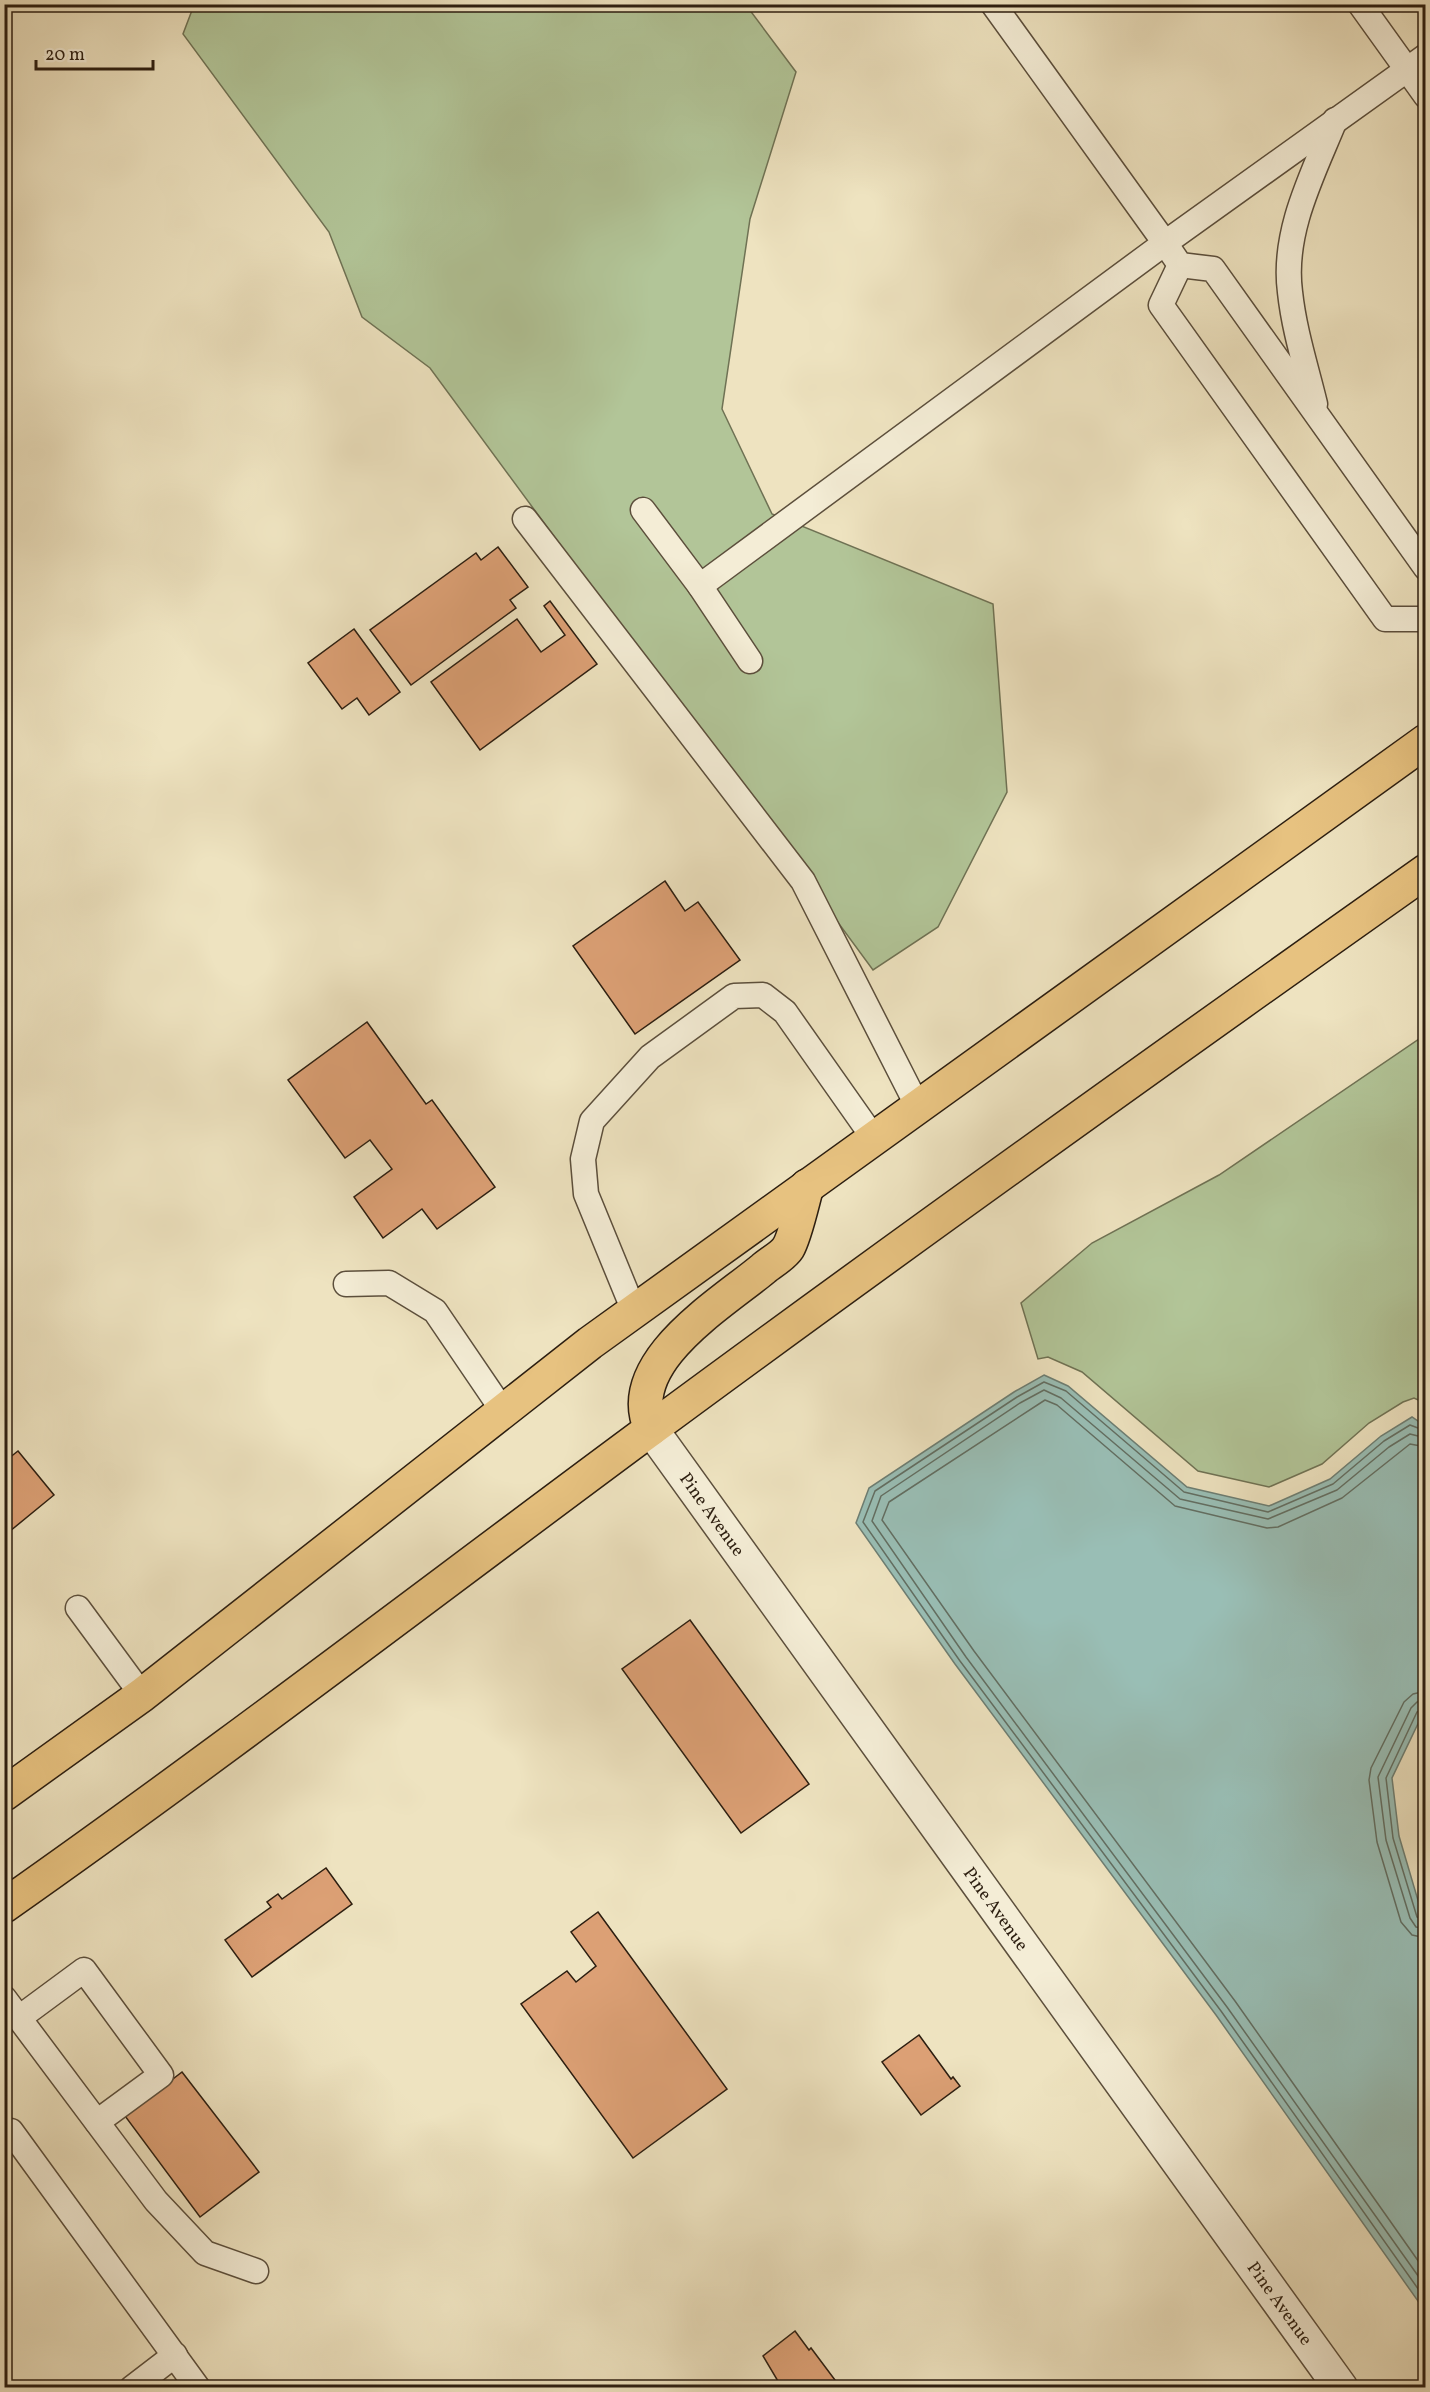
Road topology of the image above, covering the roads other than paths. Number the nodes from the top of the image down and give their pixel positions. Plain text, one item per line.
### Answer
1 (993, 4) edge
2 (1360, 4) edge
3 (1425, 56) edge
4 (1406, 70) junction
5 (1425, 96) edge
6 (1335, 120) junction
7 (1165, 243) junction
8 (1180, 265) junction
9 (1319, 418) junction
10 (644, 510) dead end
11 (525, 519) dead end
12 (1425, 568) edge
13 (700, 586) junction
14 (1425, 619) edge
15 (750, 661) dead end
16 (1425, 741) edge
17 (1425, 871) edge
18 (917, 1105) junction
19 (873, 1137) junction
20 (807, 1186) junction
21 (345, 1284) dead end
22 (634, 1311) junction
23 (503, 1411) junction
24 (651, 1429) junction
25 (78, 1608) dead end
26 (142, 1695) junction
27 (4, 1794) edge
28 (4, 1906) edge
29 (12, 2008) edge
30 (97, 2122) junction
31 (11, 2131) dead end
32 (256, 2271) dead end
33 (175, 2355) junction
34 (132, 2388) edge
35 (198, 2388) edge
36 (1341, 2388) edge

1 - 7 lane
2 - 4 lane
3 - 4 lane
4 - 5 lane
4 - 6 lane
6 - 7 lane
6 - 9 lane
7 - 8 lane
7 - 13 lane
8 - 9 lane
8 - 14 lane
9 - 12 lane
10 - 13 lane
11 - 18 lane
13 - 15 lane
16 - 18 main road
17 - 24 main road
18 - 19 main road
19 - 20 main road
19 - 22 lane
20 - 22 main road
20 - 24 main road
21 - 23 lane
22 - 23 main road
23 - 26 main road
24 - 28 main road
24 - 36 street, Pine Avenue
25 - 26 lane
26 - 27 main road
29 - 30 lane
29 - 30 lane
30 - 32 lane
31 - 33 lane
33 - 34 lane
33 - 35 lane

